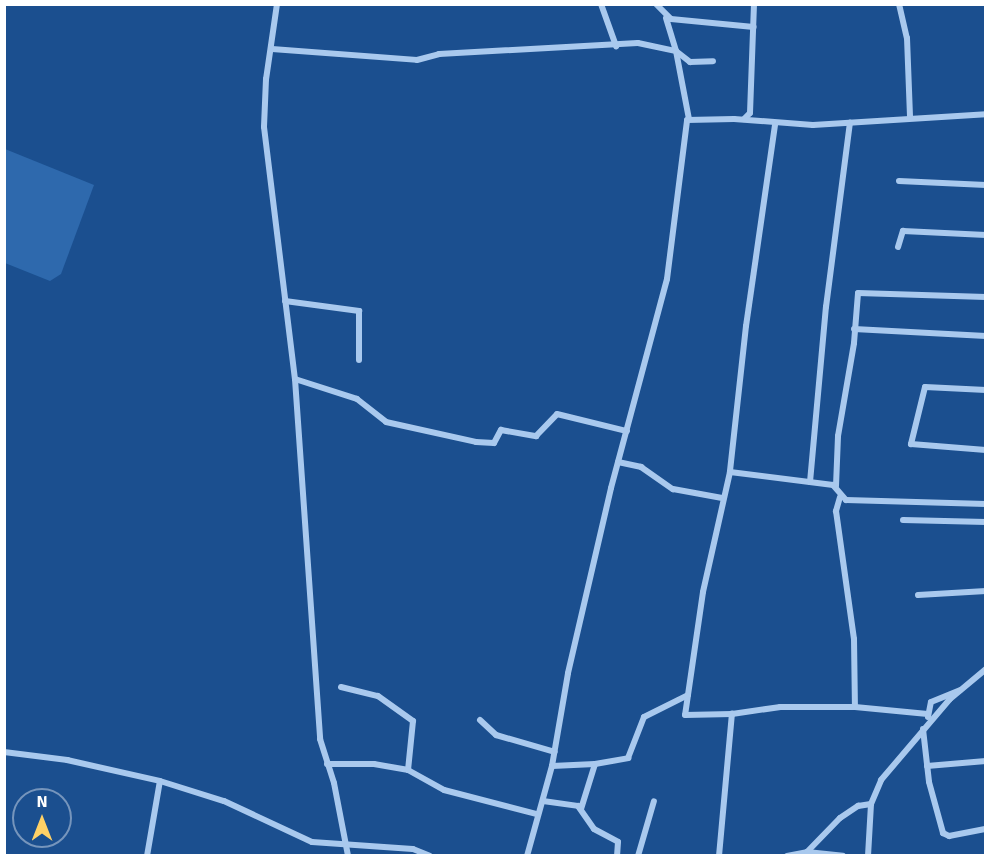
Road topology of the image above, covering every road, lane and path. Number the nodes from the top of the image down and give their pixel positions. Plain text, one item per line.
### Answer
1 (277, 4) edge
2 (601, 4) edge
3 (656, 4) edge
4 (754, 4) edge
5 (899, 4) edge
6 (666, 18) junction
7 (754, 27) junction
8 (616, 46) junction
9 (272, 49) junction
10 (676, 51) junction
11 (713, 61) dead end
12 (986, 114) edge
13 (910, 116) junction
14 (689, 119) junction
15 (744, 120) junction
16 (850, 123) junction
17 (775, 125) junction
18 (899, 181) dead end
19 (986, 184) edge
20 (986, 235) edge
21 (898, 247) dead end
22 (986, 297) edge
23 (285, 301) junction
24 (854, 329) junction
25 (986, 336) edge
26 (359, 360) dead end
27 (295, 379) junction
28 (986, 390) edge
29 (627, 431) junction
30 (986, 450) edge
31 (618, 462) junction
32 (730, 472) junction
33 (810, 482) junction
34 (836, 486) junction
35 (840, 497) junction
36 (722, 498) junction
37 (986, 504) edge
38 (903, 520) dead end
39 (986, 522) edge
40 (986, 591) edge
41 (918, 595) dead end
42 (986, 669) edge
43 (341, 687) dead end
44 (964, 688) junction
45 (688, 695) junction
46 (855, 707) junction
47 (732, 714) junction
48 (928, 714) junction
49 (480, 720) dead end
50 (928, 724) junction
51 (923, 729) junction
52 (4, 752) edge
53 (555, 752) junction
54 (986, 761) edge
55 (327, 765) junction
56 (595, 765) junction
57 (552, 766) junction
58 (927, 766) junction
59 (408, 770) junction
60 (160, 781) junction
61 (543, 801) junction
62 (654, 801) dead end
63 (871, 804) junction
64 (581, 809) junction
65 (537, 814) junction
66 (986, 829) edge
67 (346, 846) junction
68 (807, 852) junction
69 (147, 855) edge
70 (348, 855) edge
71 (430, 855) edge
72 (526, 855) edge
73 (617, 855) edge
74 (638, 855) edge
75 (719, 855) edge
76 (787, 855) edge
77 (843, 855) edge
78 (868, 855) edge

1 - 9 street
2 - 8 street
3 - 6 street
4 - 7 street
5 - 13 street
6 - 7 street
6 - 10 street
7 - 15 street
8 - 9 street
8 - 10 street
9 - 23 street
10 - 11 street
10 - 14 street
12 - 13 street
13 - 16 street
14 - 15 street
14 - 29 street
15 - 17 street
16 - 17 street
16 - 33 street
17 - 32 street
18 - 19 street
20 - 21 street
22 - 24 street
23 - 26 street
23 - 27 street
24 - 25 street
24 - 34 street
27 - 29 street
27 - 55 street
28 - 30 street
29 - 31 street
31 - 36 street
31 - 53 street
32 - 33 street
32 - 36 street
33 - 34 street
34 - 35 street
35 - 37 street
35 - 46 street
36 - 45 street
38 - 39 street
40 - 41 street
42 - 44 street
43 - 59 street
44 - 48 street
44 - 50 street
45 - 47 street
45 - 56 street
46 - 47 street
46 - 48 street
47 - 75 street
48 - 50 street
49 - 53 street
50 - 51 street
51 - 58 street
51 - 63 street
52 - 60 street
53 - 57 street
54 - 58 street
55 - 59 street
55 - 67 street
56 - 57 street
56 - 64 street
57 - 61 street
58 - 66 street
59 - 65 street
60 - 67 street
60 - 69 street
61 - 64 street
61 - 65 street
62 - 74 street
63 - 68 street
63 - 78 street
64 - 73 street
65 - 72 street
67 - 70 street
67 - 71 street
68 - 76 street
68 - 77 street

